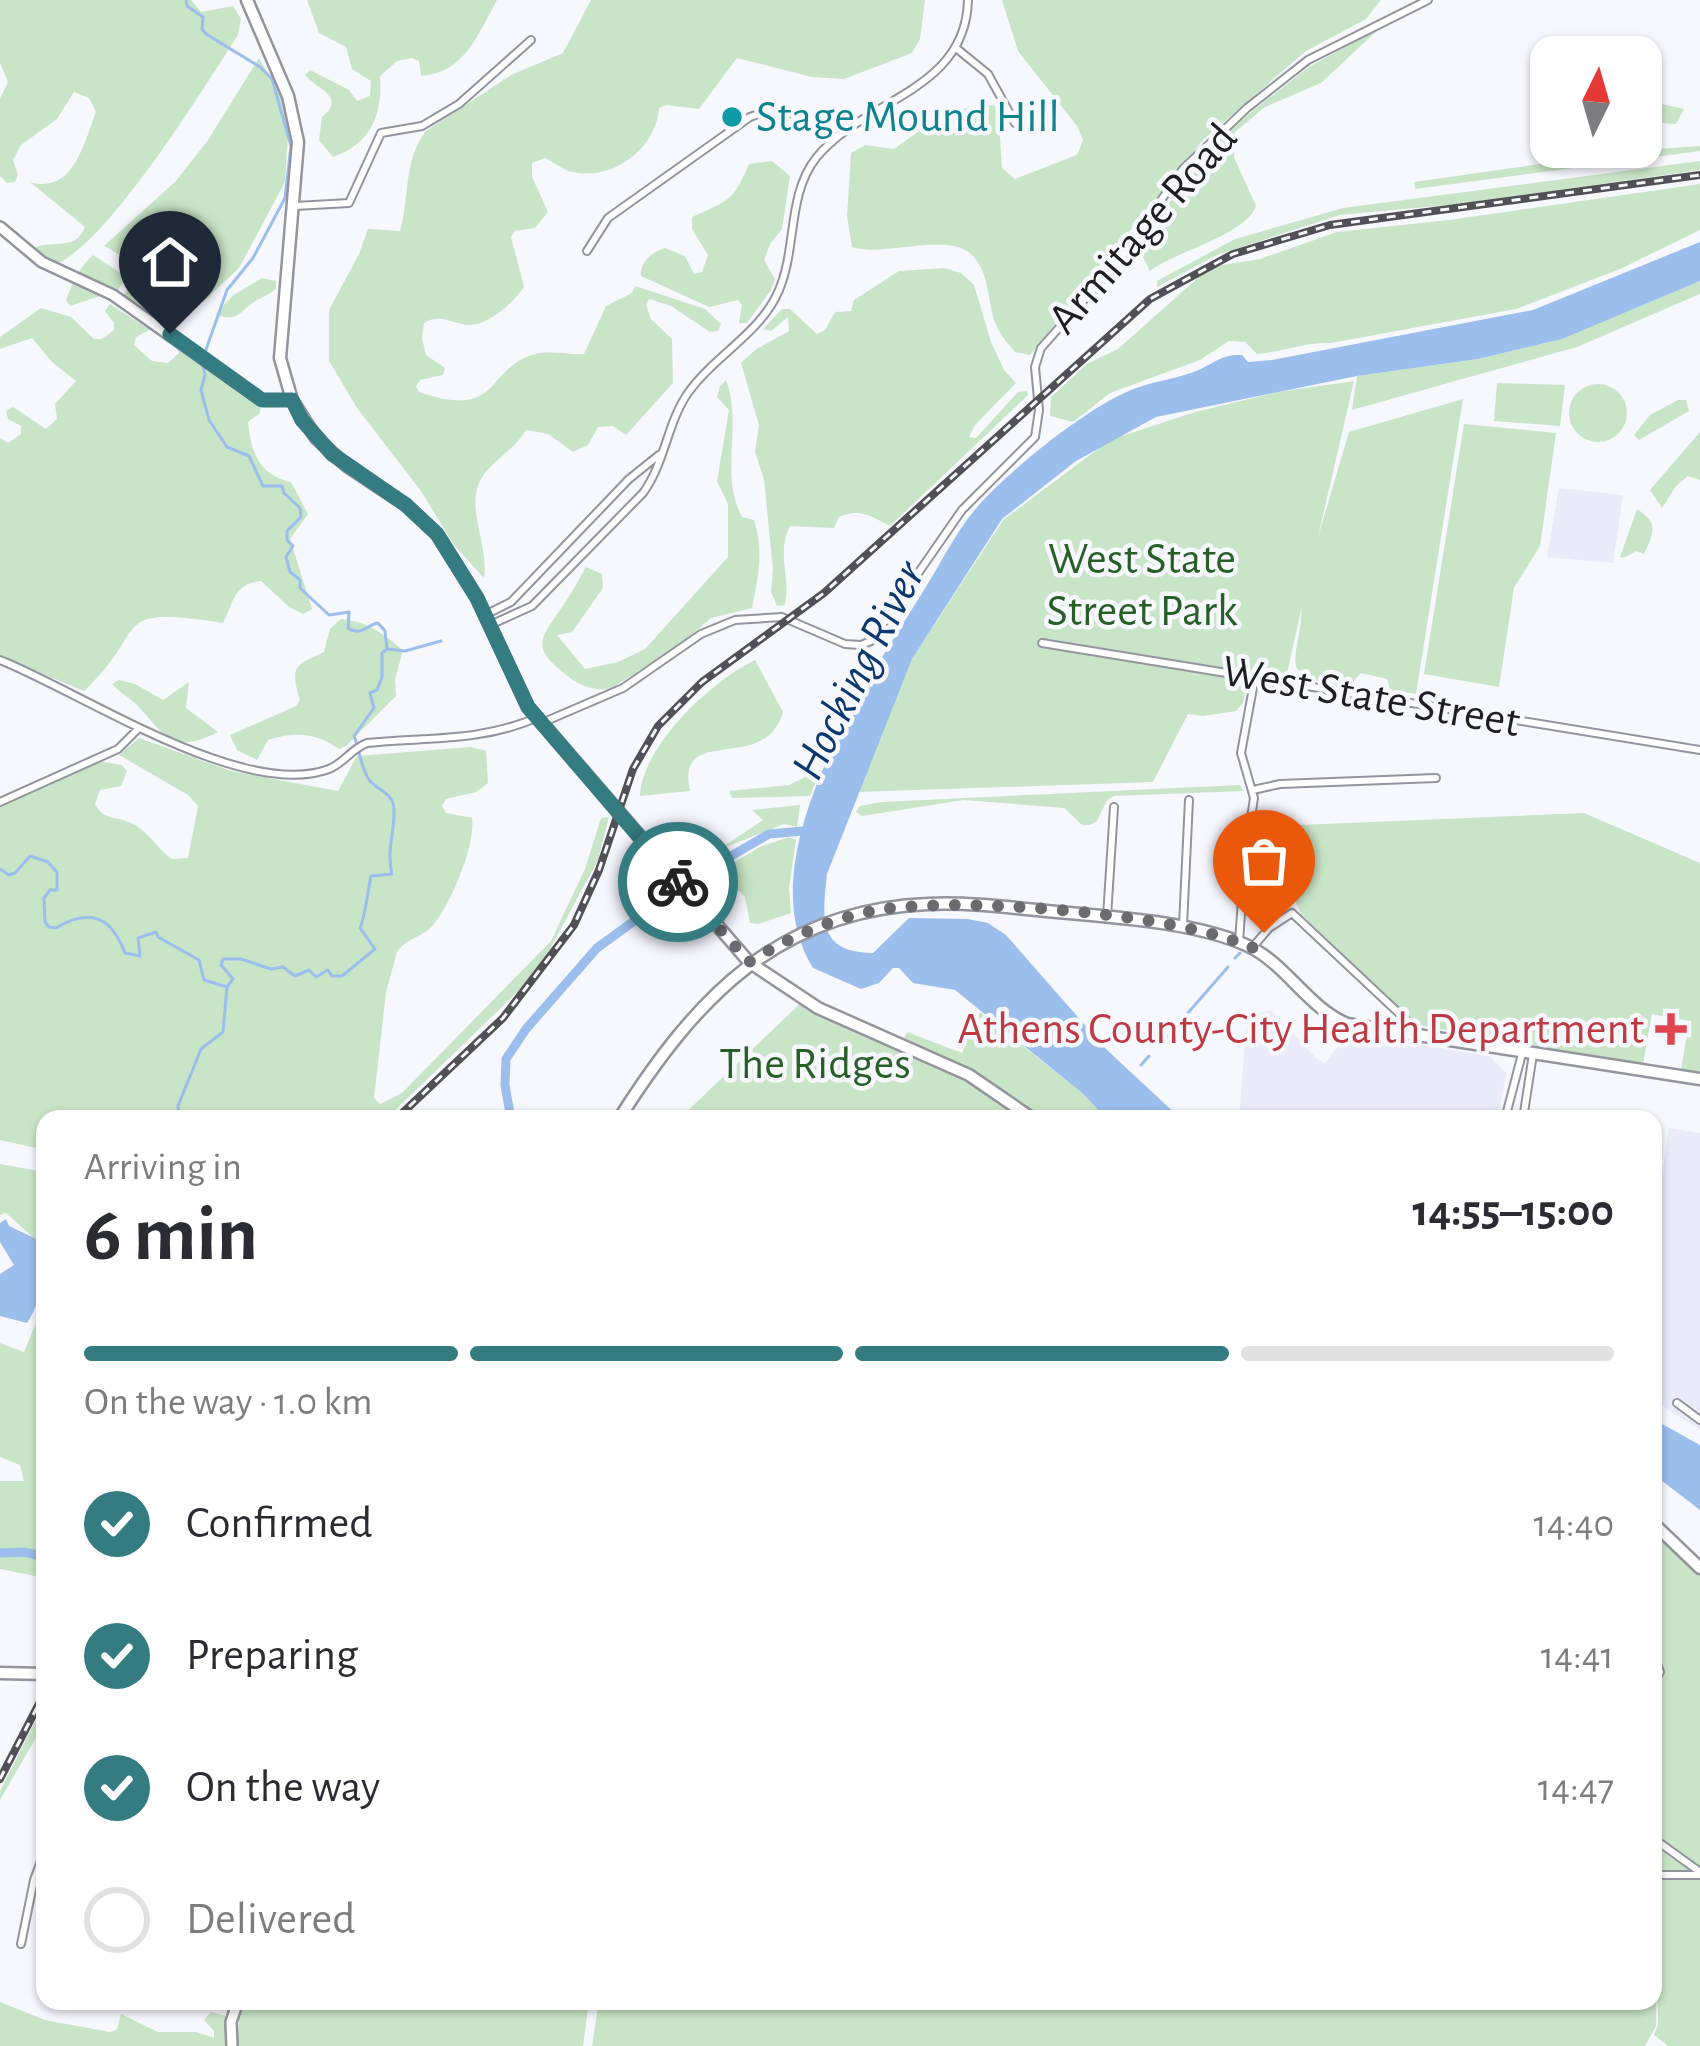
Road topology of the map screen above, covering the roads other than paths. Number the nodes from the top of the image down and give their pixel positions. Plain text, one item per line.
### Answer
1 (247, 0) edge
2 (968, 0) edge
3 (1428, 0) edge
4 (531, 40) dead end
5 (956, 48) junction
6 (1015, 123) dead end
7 (832, 142) junction
8 (295, 206) junction
9 (0, 227) edge
10 (587, 250) dead end
11 (292, 400) junction
12 (665, 447) junction
13 (488, 620) junction
14 (1042, 643) dead end
15 (0, 660) edge
16 (1255, 677) junction
17 (538, 721) junction
18 (138, 729) junction
19 (1700, 750) edge
20 (1436, 778) dead end
21 (1253, 790) junction
22 (1189, 800) dead end
23 (0, 802) edge
24 (1114, 807) dead end
25 (1107, 917) junction
26 (1183, 929) junction
27 (1246, 945) junction
28 (749, 962) junction
29 (1421, 1036) junction
30 (1528, 1053) junction
31 (1700, 1079) edge
32 (1516, 1088) junction
33 (1528, 1090) junction
34 (626, 1110) edge
35 (1020, 1110) edge
36 (1508, 1110) edge
37 (1524, 1110) edge
38 (1677, 1403) dead end
39 (1700, 1420) edge
40 (1662, 1532) edge
41 (1700, 1568) edge
42 (0, 1673) edge
43 (36, 1674) edge
44 (1662, 1845) edge
45 (1700, 1873) edge
46 (36, 1875) edge
47 (1662, 1875) edge
48 (21, 1944) dead end
49 (235, 2010) edge
50 (232, 2046) edge

1 - 8 main road
2 - 5 street
3 - 17 street, Armitage Road
4 - 8 street
5 - 6 street
5 - 7 street
7 - 10 street
7 - 12 street
8 - 11 main road
9 - 11 street
11 - 13 main road
12 - 13 street
12 - 13 street
13 - 17 main road
14 - 16 street, West State Street
15 - 18 street, Armitage Road
16 - 19 street, West State Street
16 - 21 street
17 - 18 street, Armitage Road
17 - 28 main road
18 - 23 street
20 - 21 street
21 - 27 street
22 - 26 street
24 - 25 street
25 - 26 main road
25 - 28 main road
26 - 27 main road
27 - 29 main road
27 - 29 street
28 - 34 main road
28 - 35 main road
29 - 30 main road
30 - 31 main road
30 - 32 street
30 - 33 street
32 - 33 street
32 - 36 street
33 - 37 street
38 - 39 street
40 - 41 main road
42 - 43 main road
44 - 45 street
45 - 47 street
46 - 48 street
49 - 50 street

